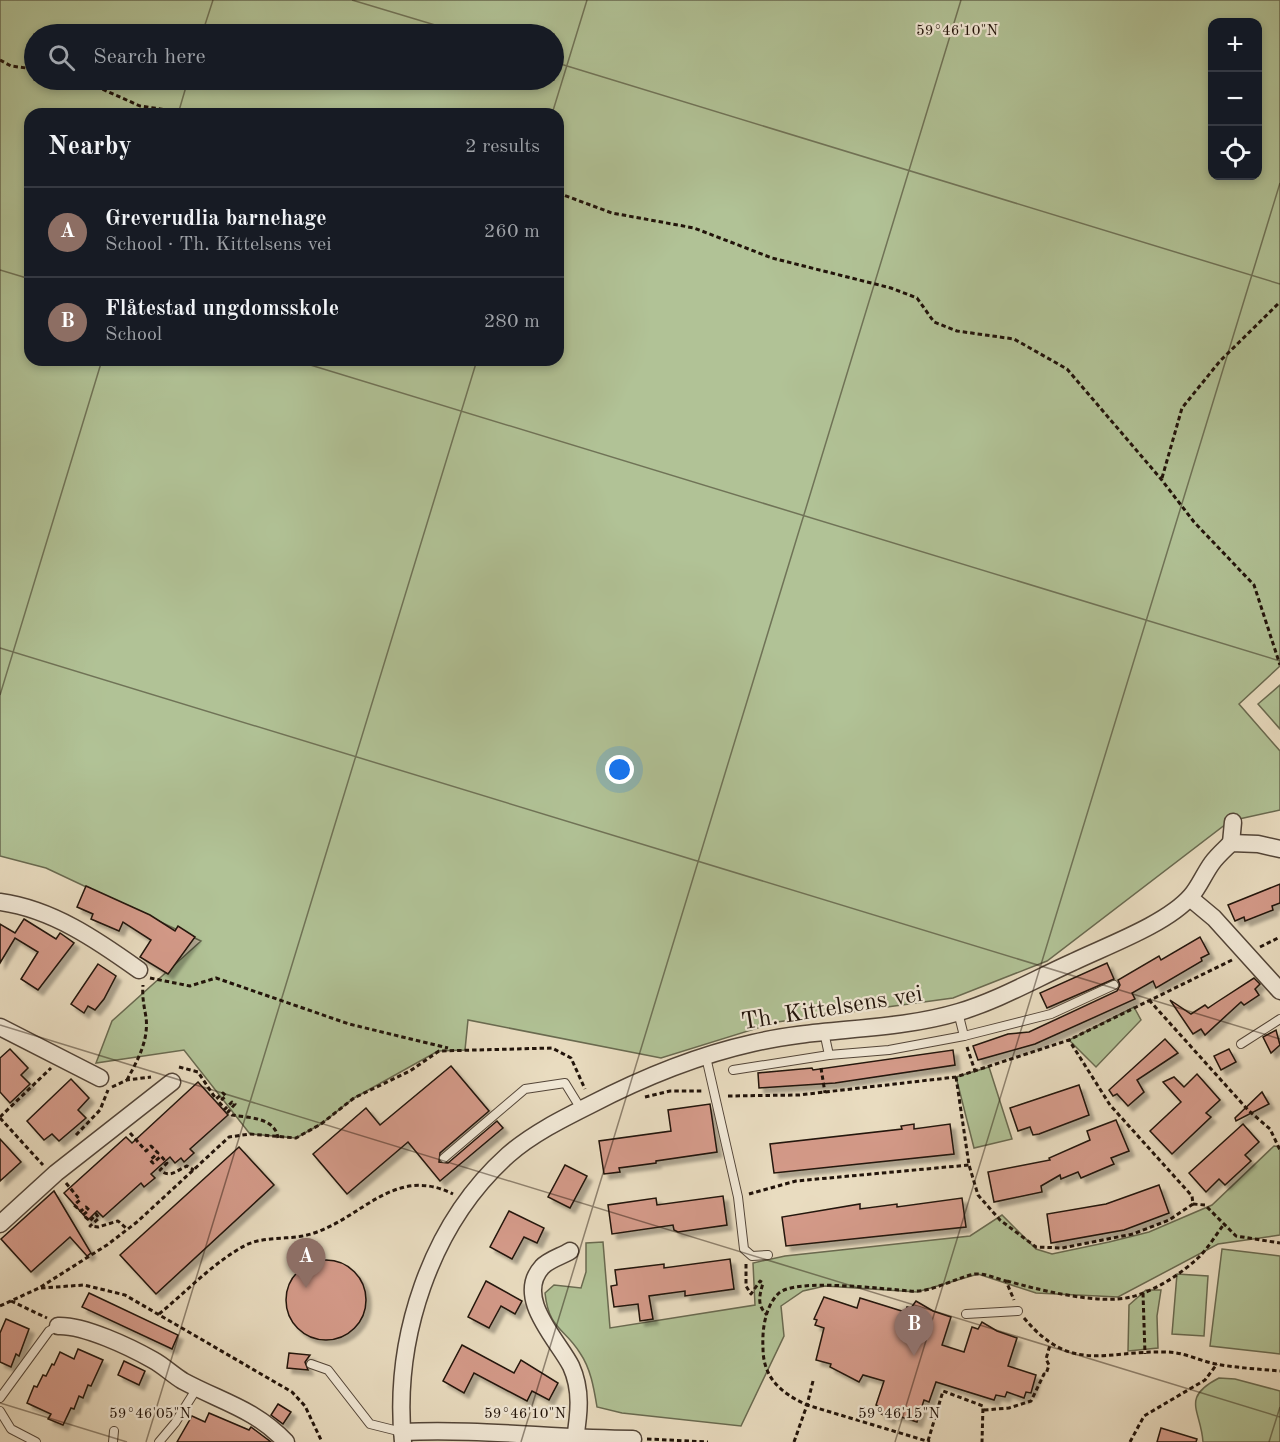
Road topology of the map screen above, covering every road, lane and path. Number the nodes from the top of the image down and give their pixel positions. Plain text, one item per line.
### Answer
1 (0, 60) edge
2 (24, 68) edge
3 (104, 90) edge
4 (154, 108) edge
5 (564, 195) edge
6 (1280, 302) edge
7 (1161, 479) junction
8 (1280, 665) edge
9 (1233, 822) dead end
10 (1232, 843) junction
11 (1280, 849) edge
12 (1190, 898) junction
13 (0, 902) edge
14 (1280, 937) edge
15 (1245, 953) junction
16 (141, 973) junction
17 (1114, 985) dead end
18 (1280, 991) edge
19 (1149, 1000) junction
20 (958, 1012) junction
21 (1280, 1019) edge
22 (0, 1027) edge
23 (825, 1032) junction
24 (964, 1036) junction
25 (1069, 1040) junction
26 (1241, 1044) dead end
27 (450, 1049) junction
28 (1018, 1051) dead end
29 (829, 1055) junction
30 (59, 1057) junction
31 (706, 1057) junction
32 (819, 1057) junction
33 (1020, 1057) junction
34 (971, 1059) dead end
35 (733, 1070) dead end
36 (975, 1071) junction
37 (956, 1077) junction
38 (148, 1078) dead end
39 (127, 1080) junction
40 (170, 1083) joint
41 (104, 1084) junction
42 (716, 1093) junction
43 (825, 1093) junction
44 (641, 1098) dead end
45 (586, 1107) junction
46 (0, 1118) edge
47 (135, 1138) dead end
48 (278, 1138) junction
49 (71, 1140) dead end
50 (1280, 1150) edge
51 (444, 1158) dead end
52 (969, 1165) junction
53 (49, 1167) junction
54 (194, 1170) junction
55 (35, 1172) dead end
56 (738, 1197) junction
57 (468, 1201) junction
58 (1194, 1204) junction
59 (0, 1224) edge
60 (1224, 1224) junction
61 (127, 1230) junction
62 (1280, 1243) edge
63 (570, 1251) dead end
64 (746, 1252) junction
65 (768, 1255) dead end
66 (1006, 1281) junction
67 (39, 1288) junction
68 (1143, 1293) junction
69 (11, 1301) junction
70 (0, 1306) edge
71 (1018, 1311) junction
72 (159, 1314) junction
73 (966, 1314) dead end
74 (767, 1316) junction
75 (58, 1326) junction
76 (1050, 1344) junction
77 (1145, 1353) junction
78 (311, 1364) dead end
79 (1217, 1364) junction
80 (1280, 1371) edge
81 (813, 1381) dead end
82 (197, 1388) junction
83 (0, 1398) edge
84 (807, 1405) junction
85 (984, 1410) junction
86 (0, 1411) edge
87 (114, 1431) dead end
88 (403, 1437) edge
89 (575, 1439) junction
90 (633, 1440) edge
91 (36, 1442) edge
92 (113, 1442) edge
93 (159, 1442) edge
94 (286, 1442) edge
95 (322, 1442) edge
96 (708, 1442) edge
97 (795, 1442) edge
98 (929, 1442) edge
99 (982, 1442) edge
100 (1130, 1442) edge

1 - 2 path
3 - 4 path
5 - 7 path
6 - 7 path
7 - 8 path
9 - 10 street
10 - 11 street
10 - 12 street, Th. Kittelsens vei
12 - 15 street
12 - 20 street, Th. Kittelsens vei
13 - 16 street
14 - 15 path
15 - 18 street
15 - 19 path
16 - 27 path
16 - 39 path
17 - 24 lane
19 - 25 path
19 - 50 path
20 - 23 street, Th. Kittelsens vei
20 - 24 lane
21 - 26 lane
22 - 30 street
23 - 29 lane
23 - 31 street, Th. Kittelsens vei
24 - 29 lane
25 - 33 path
25 - 58 path
27 - 45 path
27 - 48 path
28 - 33 path
29 - 32 lane
30 - 41 street
30 - 46 path
31 - 42 lane
31 - 45 street, Th. Kittelsens vei
32 - 35 lane
32 - 43 path
33 - 36 path
34 - 36 path
36 - 37 path
37 - 43 path
37 - 52 path
38 - 39 path
39 - 41 path
40 - 48 path
40 - 53 street
41 - 49 path
42 - 43 path
42 - 44 path
42 - 56 lane
45 - 51 lane
45 - 57 street, Th. Kittelsens vei
46 - 53 path
47 - 54 path
48 - 54 path
52 - 56 path
52 - 58 path
53 - 55 path
53 - 59 street
53 - 61 path
54 - 61 path
56 - 64 lane
57 - 72 path
57 - 88 street, Th. Kittelsens vei
58 - 60 path
60 - 62 path
60 - 68 path
61 - 67 path
63 - 89 street
64 - 65 lane
64 - 74 path
66 - 68 path
66 - 71 path
66 - 74 path
67 - 69 path
67 - 72 path
68 - 77 path
69 - 70 path
69 - 75 path
71 - 73 lane
71 - 76 path
72 - 95 path
74 - 84 path
75 - 82 street
75 - 83 lane
76 - 77 path
76 - 85 path
77 - 79 path
78 - 88 lane
79 - 80 path
79 - 100 path
81 - 84 path
82 - 93 lane
82 - 94 street
84 - 97 path
84 - 98 path
85 - 98 path
85 - 99 path
86 - 91 lane
87 - 92 lane
88 - 89 street
89 - 90 street
90 - 96 path

